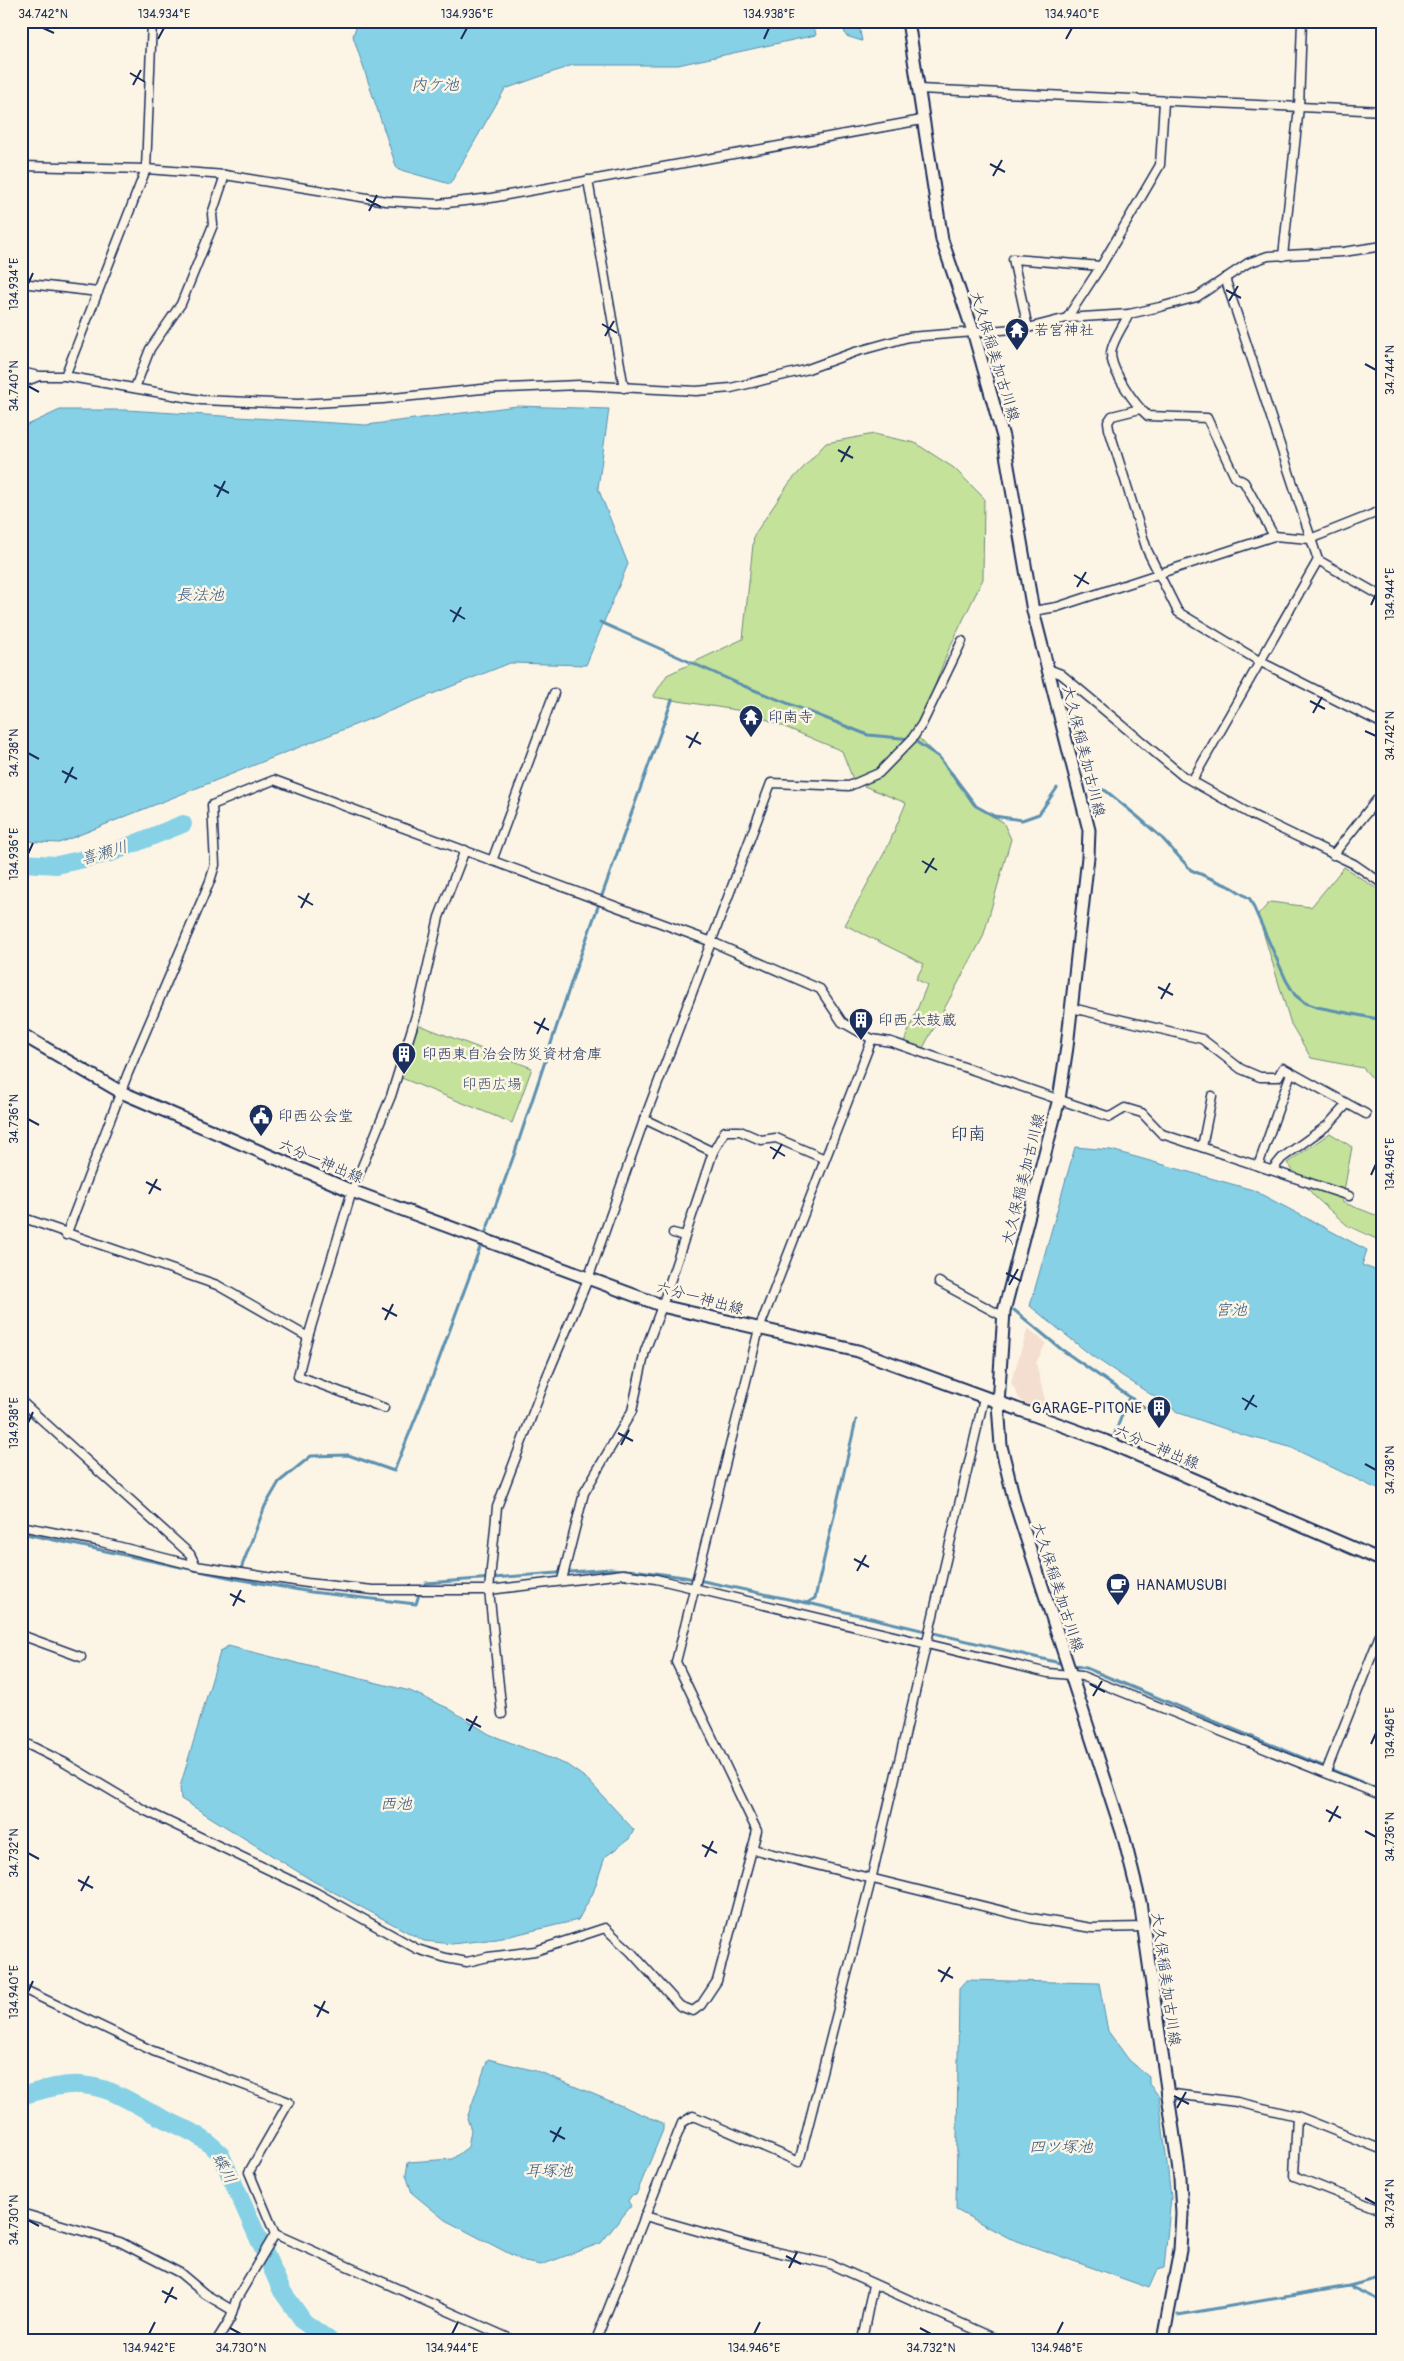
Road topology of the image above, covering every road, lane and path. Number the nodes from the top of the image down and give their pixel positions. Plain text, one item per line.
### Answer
1 (152, 21) edge
2 (908, 21) edge
3 (1302, 21) edge
4 (919, 89) junction
5 (1164, 102) junction
6 (1299, 107) junction
7 (1383, 111) edge
8 (922, 120) junction
9 (21, 166) edge
10 (146, 169) junction
11 (225, 175) junction
12 (588, 180) junction
13 (1383, 246) edge
14 (1283, 256) junction
15 (1101, 266) junction
16 (1225, 278) junction
17 (21, 283) edge
18 (98, 292) junction
19 (1129, 314) junction
20 (1067, 318) junction
21 (1028, 328) junction
22 (973, 331) junction
23 (21, 372) edge
24 (39, 376) junction
25 (65, 376) junction
26 (21, 383) edge
27 (135, 388) junction
28 (624, 388) junction
29 (1140, 409) junction
30 (1383, 510) edge
31 (1274, 536) junction
32 (1310, 538) junction
33 (1318, 560) junction
34 (1158, 574) junction
35 (1383, 597) edge
36 (1033, 612) junction
37 (962, 641) dead end
38 (1259, 661) junction
39 (1048, 669) junction
40 (554, 693) dead end
41 (1383, 724) edge
42 (1192, 781) junction
43 (1383, 792) edge
44 (465, 850) junction
45 (1333, 855) junction
46 (492, 861) junction
47 (1383, 884) edge
48 (712, 942) junction
49 (1072, 1008) junction
50 (21, 1034) edge
51 (872, 1039) junction
52 (1291, 1072) junction
53 (121, 1092) junction
54 (1212, 1096) dead end
55 (1059, 1100) junction
56 (1347, 1104) junction
57 (1366, 1114) dead end
58 (644, 1118) junction
59 (1202, 1147) junction
60 (713, 1152) junction
61 (825, 1159) junction
62 (1258, 1166) junction
63 (1272, 1170) junction
64 (352, 1191) junction
65 (1349, 1196) dead end
66 (21, 1217) edge
67 (673, 1233) dead end
68 (66, 1234) junction
69 (685, 1236) junction
70 (588, 1279) junction
71 (939, 1282) dead end
72 (662, 1306) junction
73 (1004, 1317) junction
74 (759, 1329) junction
75 (308, 1337) junction
76 (984, 1398) junction
77 (21, 1401) edge
78 (998, 1404) junction
79 (384, 1408) dead end
80 (23, 1526) edge
81 (21, 1536) edge
82 (1383, 1561) edge
83 (196, 1566) junction
84 (562, 1580) junction
85 (695, 1587) junction
86 (489, 1590) junction
87 (1383, 1627) edge
88 (21, 1635) edge
89 (926, 1643) junction
90 (80, 1657) dead end
91 (1071, 1674) junction
92 (502, 1714) dead end
93 (21, 1741) edge
94 (1326, 1772) junction
95 (1383, 1796) edge
96 (752, 1849) junction
97 (871, 1880) junction
98 (1143, 1926) junction
99 (21, 1988) edge
100 (1166, 2093) junction
101 (1297, 2116) junction
102 (1383, 2150) edge
103 (21, 2160) edge
104 (21, 2168) edge
105 (1383, 2211) edge
106 (21, 2212) edge
107 (645, 2216) junction
108 (275, 2234) junction
109 (874, 2285) junction
110 (232, 2310) junction
111 (217, 2340) edge
112 (513, 2340) edge
113 (596, 2340) edge
114 (862, 2340) edge
115 (998, 2340) edge
116 (1163, 2340) edge

1 - 10 street
2 - 4 main road, 大久保稲美加古川線
3 - 6 street
4 - 5 street
4 - 8 main road, 大久保稲美加古川線
5 - 6 street
5 - 15 street
6 - 7 street
6 - 14 street
8 - 12 street
8 - 22 main road, 大久保稲美加古川線
9 - 10 street
10 - 11 street
10 - 18 street
11 - 12 street
11 - 27 street
12 - 28 street
13 - 14 street
14 - 16 street
15 - 20 street
15 - 21 street
16 - 19 street
16 - 32 street
17 - 18 street
18 - 25 street
19 - 20 street
19 - 29 street
20 - 21 street
21 - 22 street
22 - 28 street
22 - 36 main road, 大久保稲美加古川線
23 - 24 street
24 - 25 street
24 - 26 street
25 - 27 street
27 - 28 street
29 - 31 street
29 - 34 street
30 - 32 street
31 - 32 street
31 - 34 street
32 - 33 street
33 - 35 street
33 - 38 street
34 - 36 street
34 - 38 street
36 - 39 main road, 大久保稲美加古川線
37 - 48 street
38 - 41 street
38 - 42 street
39 - 42 street
39 - 49 main road, 大久保稲美加古川線
40 - 46 street
42 - 45 street
43 - 45 street
44 - 46 street
44 - 53 street
44 - 64 street
45 - 47 street
46 - 48 street
48 - 51 street
48 - 58 street
49 - 52 street
49 - 55 main road, 大久保稲美加古川線
50 - 53 main road, 六分一神出線
51 - 55 street
51 - 61 street
52 - 56 street
52 - 62 street
53 - 64 main road, 六分一神出線
53 - 68 street
54 - 59 street
55 - 59 street
55 - 73 main road, 大久保稲美加古川線
56 - 57 street
56 - 63 street
58 - 60 street
58 - 70 street
59 - 62 street
60 - 61 street
60 - 69 street
61 - 74 street
62 - 63 street
63 - 65 street
64 - 70 main road, 六分一神出線
64 - 75 street
66 - 68 street
67 - 69 street
68 - 75 street
69 - 72 street
70 - 72 main road, 六分一神出線
70 - 86 street
71 - 73 street
72 - 74 main road, 六分一神出線
72 - 84 street
73 - 78 main road, 大久保稲美加古川線
74 - 76 main road, 六分一神出線
74 - 85 street
75 - 79 street
76 - 78 main road, 六分一神出線
76 - 89 street
77 - 83 street
78 - 82 main road, 六分一神出線
78 - 91 main road, 大久保稲美加古川線
80 - 81 street
80 - 83 street
83 - 86 street
84 - 85 street
84 - 86 street
85 - 89 street
85 - 96 street
86 - 92 street
87 - 94 street
88 - 90 street
89 - 91 street
89 - 97 street
91 - 94 street
91 - 98 main road, 大久保稲美加古川線
93 - 96 street
94 - 95 street
96 - 97 street
97 - 98 street
97 - 107 street
98 - 100 main road, 大久保稲美加古川線
99 - 108 street
100 - 101 street
100 - 116 main road, 大久保稲美加古川線
101 - 102 street
101 - 105 street
103 - 104 street
106 - 110 street
107 - 109 street
107 - 113 street
108 - 110 street
108 - 112 street
109 - 114 street
109 - 115 street
110 - 111 street

